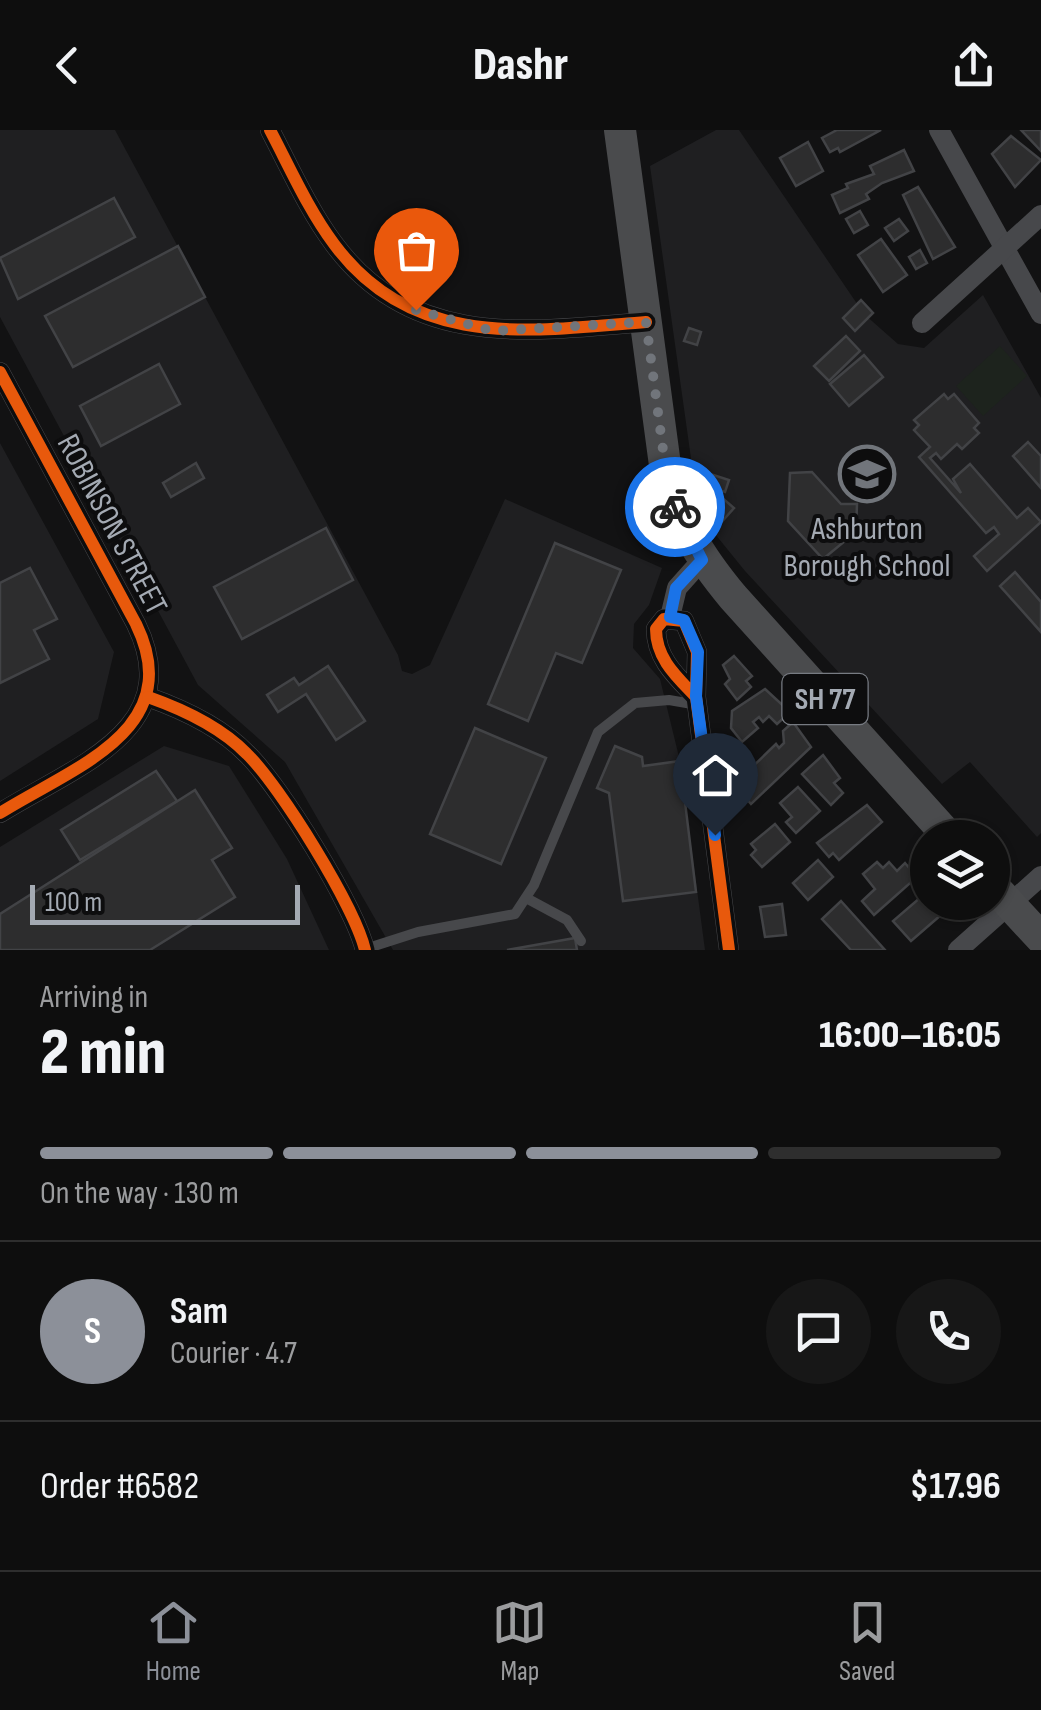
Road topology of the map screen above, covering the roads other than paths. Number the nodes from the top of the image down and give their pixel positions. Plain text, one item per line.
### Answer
1 (270, 130) edge
2 (620, 130) edge
3 (938, 130) edge
4 (1041, 216) edge
5 (1004, 248) junction
6 (1041, 314) edge
7 (646, 322) junction
8 (922, 323) dead end
9 (0, 372) edge
10 (702, 560) junction
11 (670, 617) junction
12 (148, 696) junction
13 (697, 701) junction
14 (0, 812) edge
15 (934, 820) edge
16 (1041, 876) edge
17 (1010, 890) edge
18 (528, 899) junction
19 (1010, 904) edge
20 (981, 920) edge
21 (1041, 938) edge
22 (580, 941) dead end
23 (365, 950) edge
24 (730, 950) edge
25 (958, 950) edge

1 - 7 street
2 - 7 main road, SH 77
3 - 5 street
4 - 5 street
5 - 6 street
5 - 8 street
7 - 10 main road, SH 77
9 - 12 street, ROBINSON STREET
10 - 11 street
10 - 15 main road, SH 77
11 - 13 street
11 - 13 street
12 - 14 street
12 - 23 street
13 - 18 lane
13 - 24 street
16 - 17 street
18 - 22 lane
18 - 23 lane
19 - 21 main road
20 - 25 street

